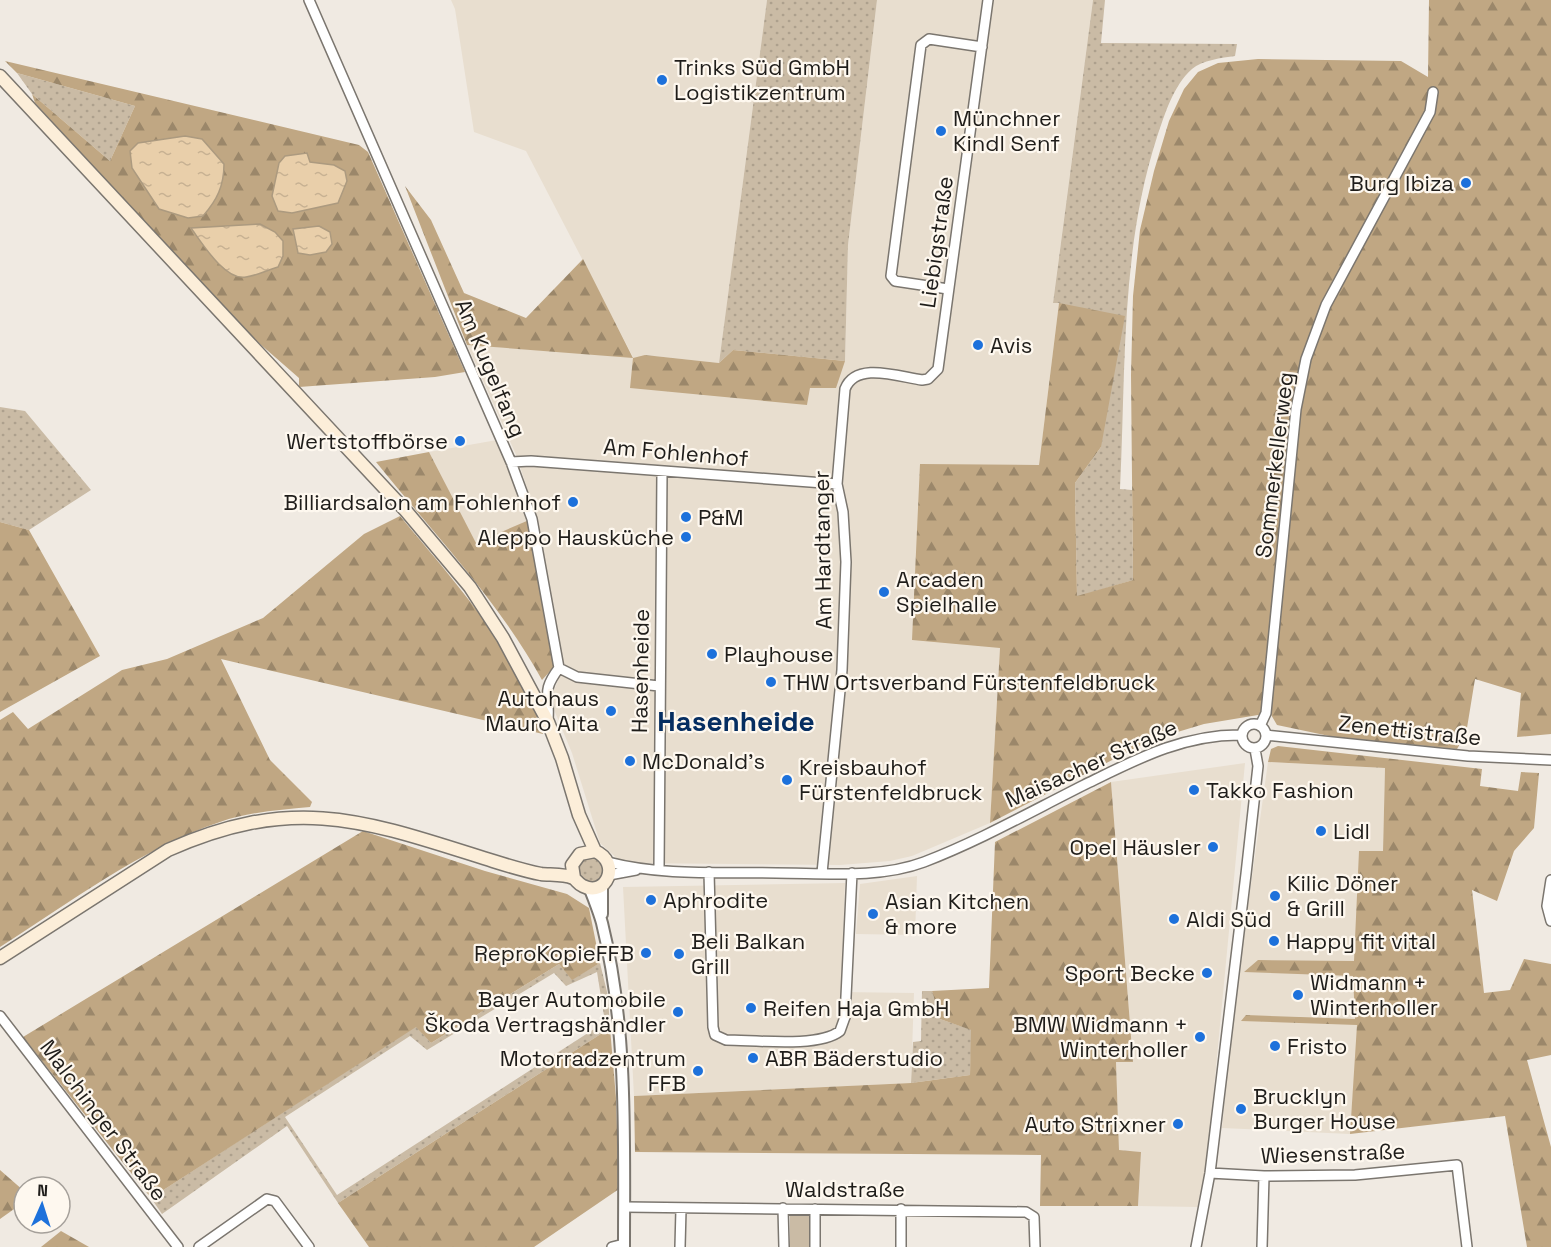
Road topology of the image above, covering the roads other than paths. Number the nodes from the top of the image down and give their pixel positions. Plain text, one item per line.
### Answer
1 (309, 0) edge
2 (988, 0) edge
3 (982, 47) junction
4 (0, 76) edge
5 (1433, 92) dead end
6 (948, 289) junction
7 (843, 405) joint
8 (511, 462) junction
9 (662, 472) junction
10 (837, 484) junction
11 (559, 668) junction
12 (659, 686) junction
13 (548, 722) junction
14 (1260, 726) junction
15 (1242, 735) junction
16 (1266, 735) junction
17 (1255, 748) junction
18 (1551, 760) edge
19 (579, 815) junction
20 (595, 851) junction
21 (577, 859) junction
22 (608, 862) junction
23 (642, 869) junction
24 (659, 870) junction
25 (709, 872) junction
26 (822, 873) junction
27 (852, 873) junction
28 (540, 874) junction
29 (573, 878) junction
30 (1551, 880) edge
31 (600, 883) junction
32 (1551, 921) edge
33 (0, 958) edge
34 (0, 1016) edge
35 (1210, 1173) junction
36 (1263, 1176) junction
37 (625, 1207) junction
38 (783, 1208) junction
39 (681, 1209) junction
40 (815, 1209) junction
41 (901, 1209) junction
42 (624, 1245) edge
43 (178, 1247) edge
44 (198, 1247) edge
45 (309, 1247) edge
46 (612, 1247) edge
47 (680, 1247) edge
48 (784, 1247) edge
49 (814, 1247) edge
50 (902, 1247) edge
51 (1035, 1247) edge
52 (1196, 1247) edge
53 (1262, 1247) edge
54 (1467, 1247) edge

1 - 8 street, Am Kugelfang
2 - 3 street, Liebigstraße
3 - 6 street, Liebigstraße
3 - 6 street
4 - 13 main road
5 - 14 street, Sommerkellerweg
6 - 7 street, Liebigstraße
7 - 10 street, Am Hardtanger
8 - 9 street, Am Fohlenhof
8 - 11 street, Am Kugelfang
9 - 10 street, Am Fohlenhof
9 - 12 street, Hasenheide
10 - 26 street, Am Hardtanger
11 - 12 street
11 - 13 street
12 - 24 street, Hasenheide
13 - 19 main road
14 - 15 street
14 - 16 street
15 - 17 street
15 - 27 street, Maisacher Straße
16 - 17 street
16 - 18 street, Zenettistraße
17 - 35 street
19 - 20 main road
19 - 21 main road
20 - 21 main road
20 - 22 main road
21 - 28 main road
21 - 29 main road
22 - 23 street, Maisacher Straße
22 - 31 main road
23 - 24 street, Maisacher Straße
23 - 31 street, Maisacher Straße
24 - 25 street, Maisacher Straße
25 - 26 street, Maisacher Straße
25 - 27 street
26 - 27 street, Maisacher Straße
28 - 29 main road
28 - 33 main road
29 - 31 main road
30 - 32 street
31 - 37 street
34 - 43 street, Malchinger Straße
35 - 36 street, Wiesenstraße
35 - 52 street
36 - 53 street
36 - 54 street, Wiesenstraße
37 - 39 street, Waldstraße
37 - 42 street
38 - 39 street, Waldstraße
38 - 40 street, Waldstraße
38 - 48 street
39 - 47 street
40 - 41 street, Waldstraße
40 - 49 street
41 - 50 street
41 - 51 street, Waldstraße
42 - 46 street
44 - 45 street

